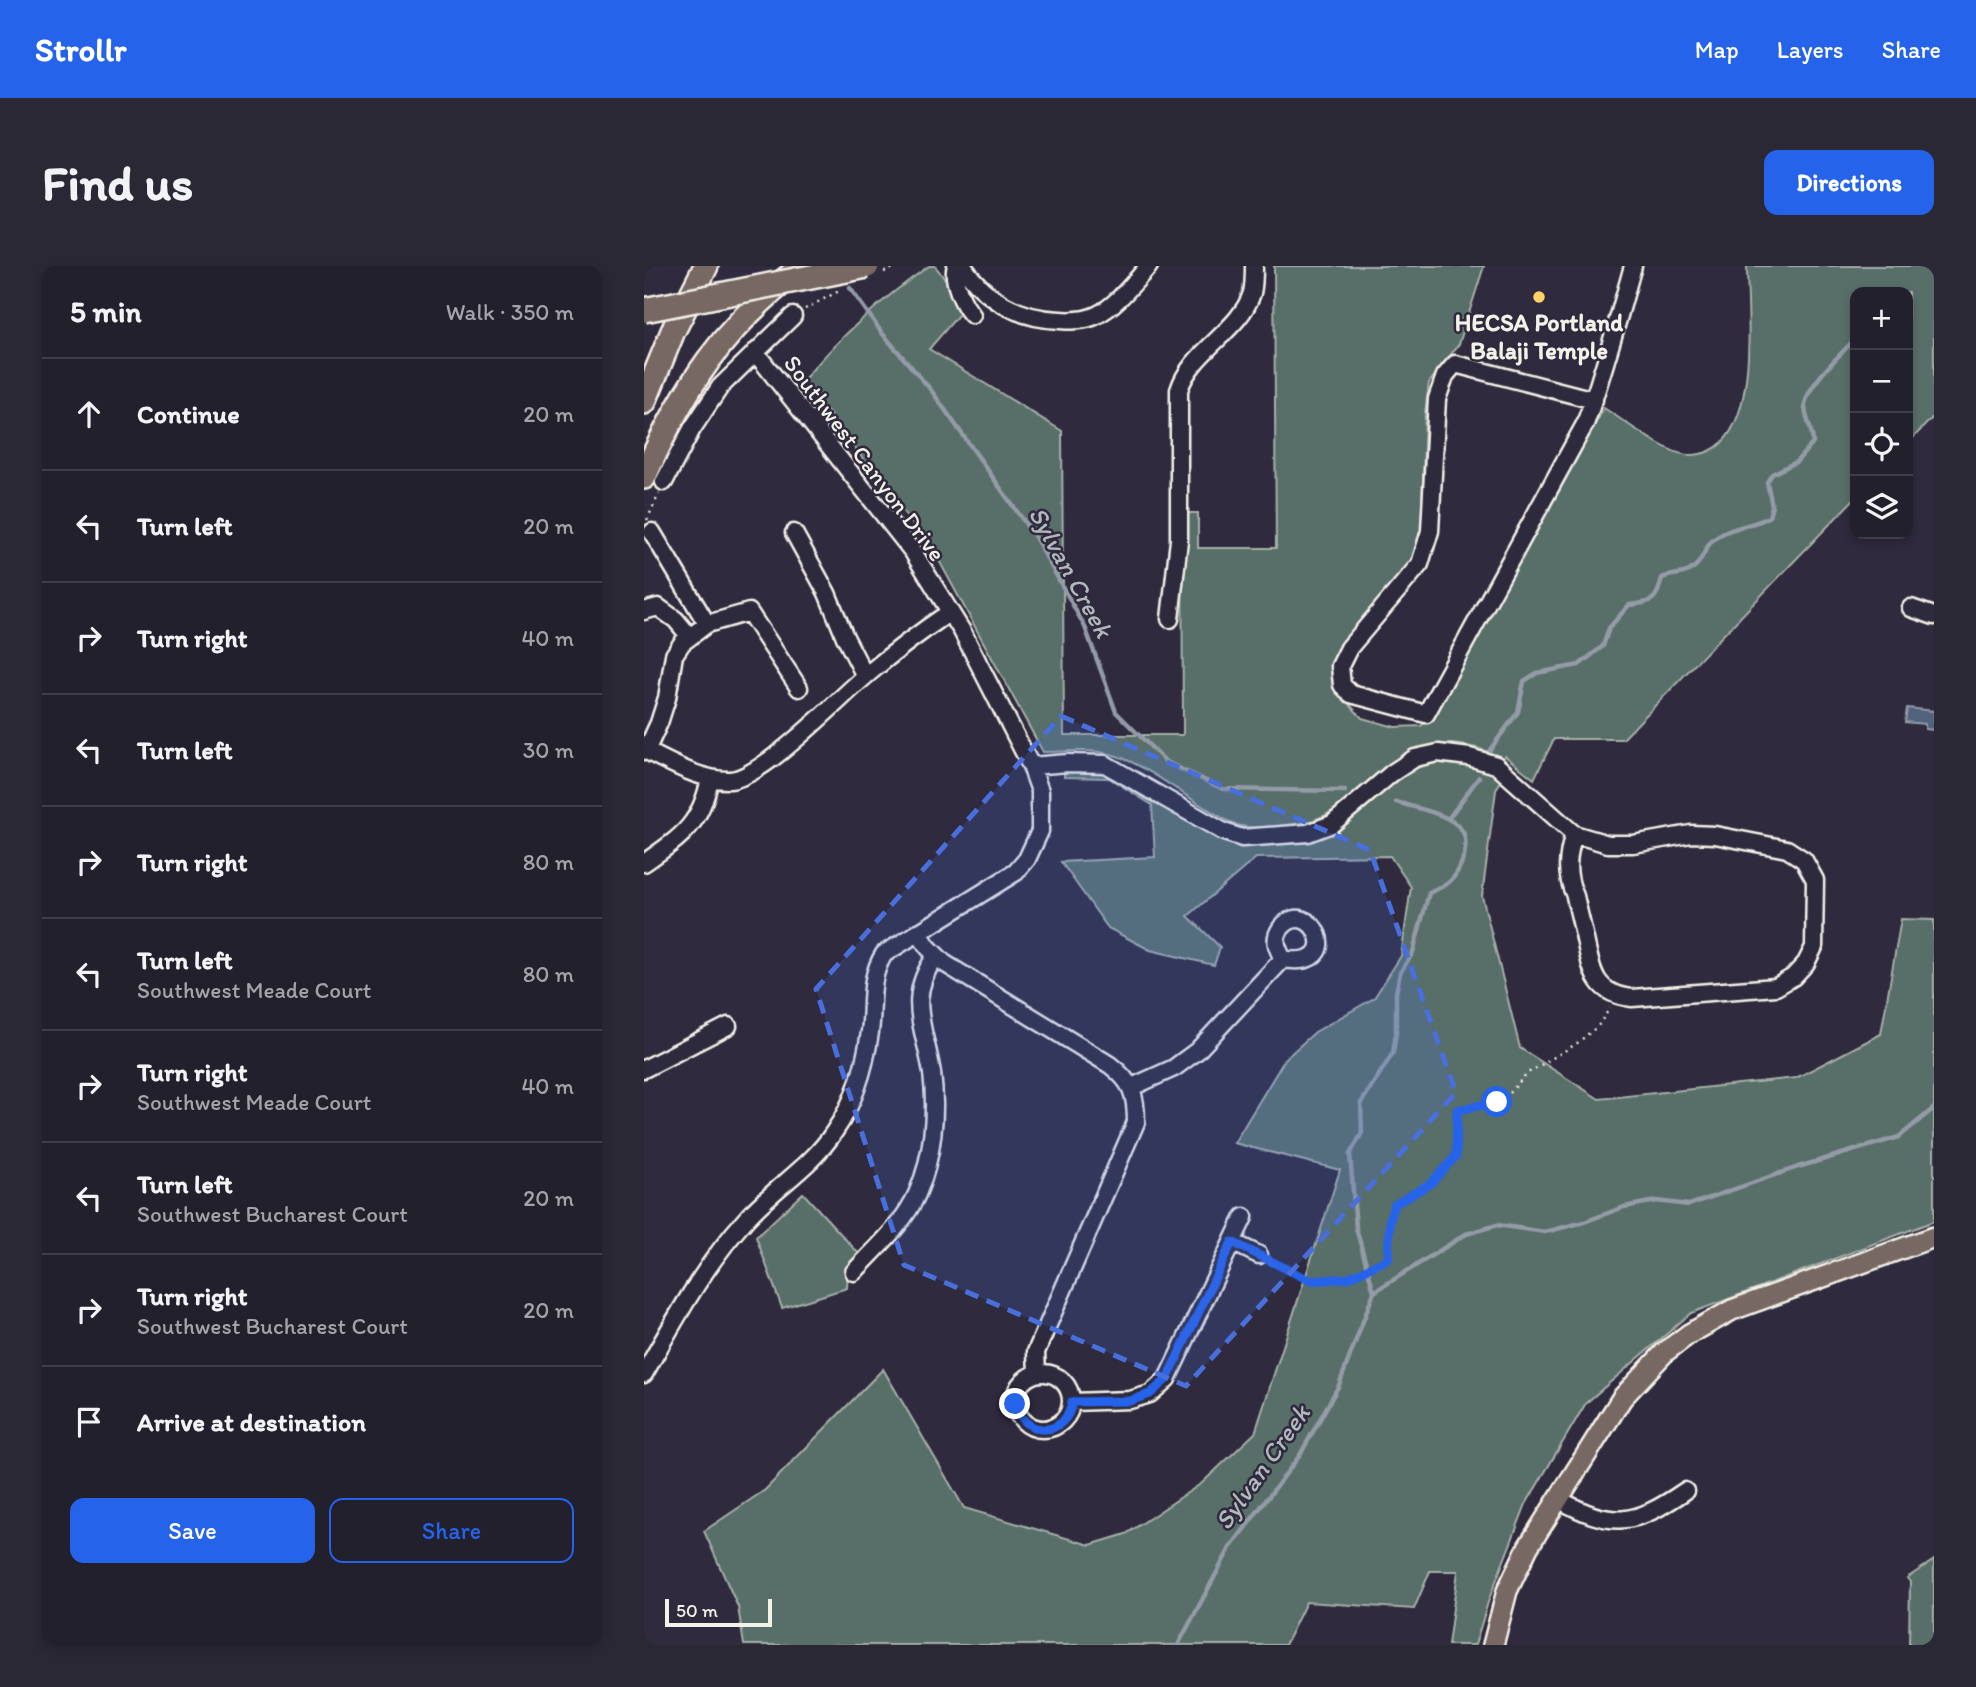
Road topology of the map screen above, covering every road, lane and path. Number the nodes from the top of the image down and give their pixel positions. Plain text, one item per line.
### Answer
1 (706, 266) edge
2 (803, 266) edge
3 (837, 266) edge
4 (867, 266) edge
5 (956, 266) edge
6 (963, 266) edge
7 (1149, 266) edge
8 (1254, 266) edge
9 (1633, 266) edge
10 (762, 299) junction
11 (644, 310) edge
12 (972, 315) dead end
13 (793, 316) dead end
14 (755, 352) junction
15 (1594, 400) junction
16 (644, 402) edge
17 (654, 480) edge
18 (648, 529) edge
19 (794, 533) dead end
20 (1911, 608) dead end
21 (644, 611) edge
22 (950, 612) junction
23 (1934, 616) edge
24 (1170, 619) dead end
25 (707, 624) junction
26 (691, 637) junction
27 (865, 676) junction
28 (799, 688) dead end
29 (645, 751) edge
30 (1031, 766) junction
31 (710, 778) junction
32 (1574, 834) junction
33 (644, 863) edge
34 (918, 932) junction
35 (936, 956) junction
36 (1283, 959) dead end
37 (1618, 996) junction
38 (728, 1026) dead end
39 (644, 1069) edge
40 (1132, 1087) junction
41 (1244, 1217) dead end
42 (1934, 1237) edge
43 (1232, 1242) junction
44 (1259, 1255) joint
45 (854, 1272) dead end
46 (1037, 1373) junction
47 (644, 1374) edge
48 (1072, 1402) junction
49 (1685, 1490) dead end
50 (1558, 1499) junction
51 (1493, 1645) edge

1 - 16 highway
2 - 10 highway
3 - 10 highway
4 - 11 highway, bridge
5 - 12 street
6 - 7 street
8 - 24 street
9 - 15 street
10 - 17 highway
13 - 14 street, Southwest Canyon Drive
14 - 17 street, Southwest Canyon Drive
14 - 22 street, Southwest Canyon Drive
15 - 15 street
17 - 18 path
18 - 25 street
19 - 27 street
20 - 23 street
21 - 26 street
22 - 27 street
22 - 30 street, Southwest Canyon Drive
25 - 26 street
25 - 28 street
26 - 29 street
27 - 31 street
29 - 31 street
30 - 32 street
30 - 34 street, Southwest Canyon Drive
31 - 33 street
32 - 37 street
32 - 37 street
34 - 35 street
34 - 47 street, Southwest Canyon Drive
35 - 40 street
35 - 45 street
36 - 40 street
37 - 44 path
38 - 39 street
40 - 46 street
41 - 43 street
42 - 50 main road
43 - 44 street
43 - 48 street
46 - 48 street
46 - 48 street
49 - 50 street
50 - 51 main road

